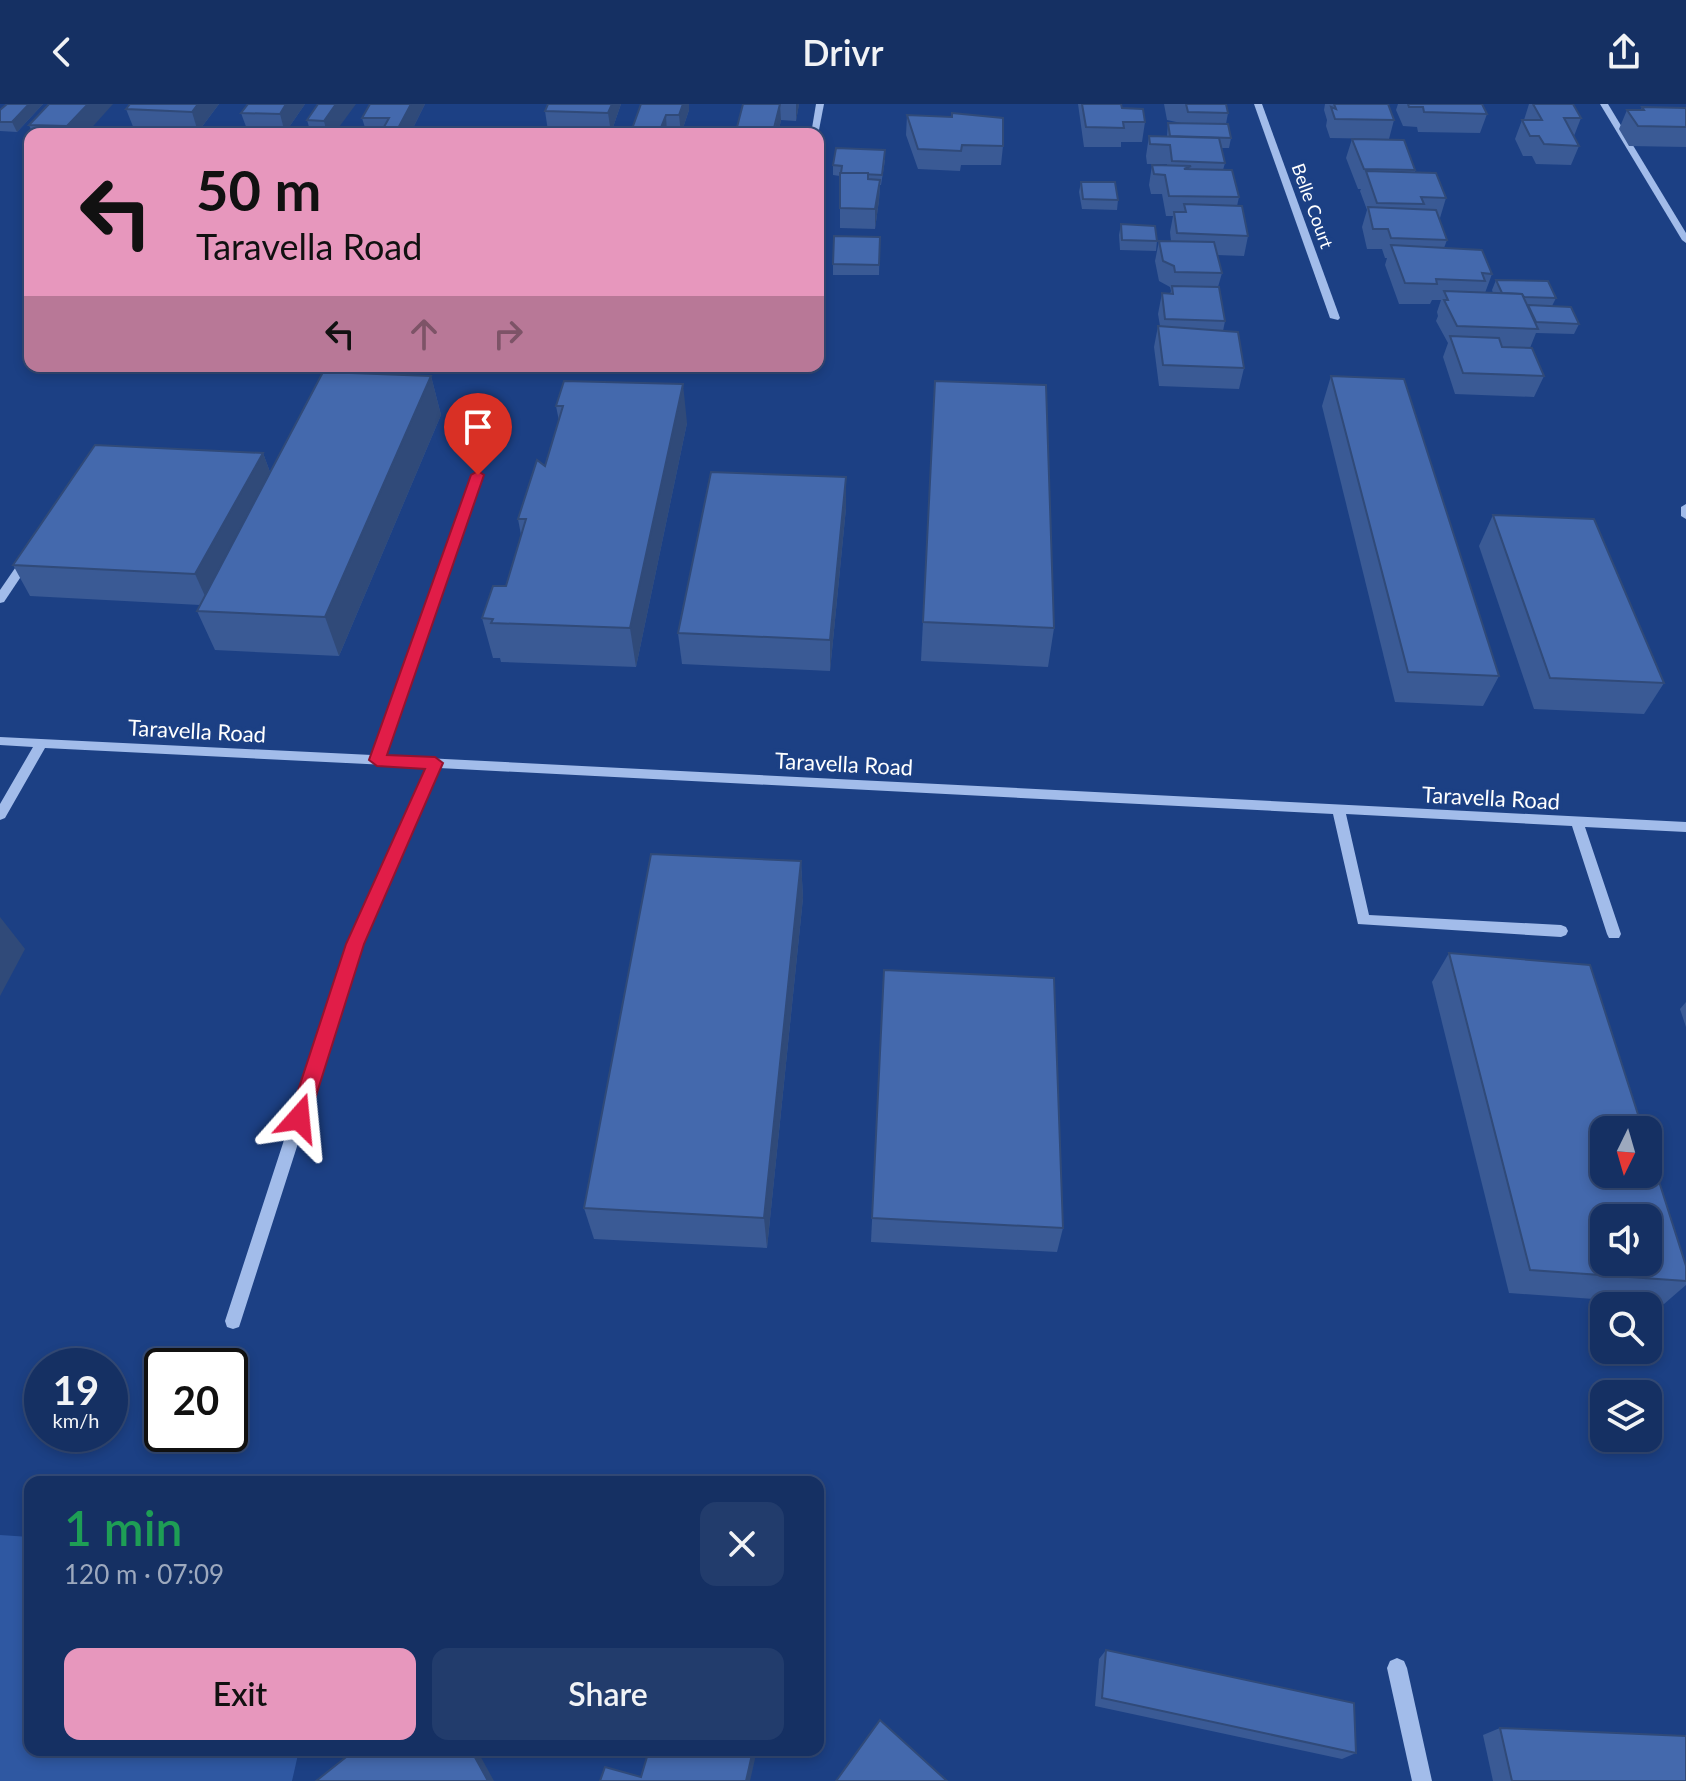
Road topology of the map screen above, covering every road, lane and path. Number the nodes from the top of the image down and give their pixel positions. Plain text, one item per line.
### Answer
1 (820, 104) edge
2 (1258, 104) edge
3 (1604, 104) edge
4 (816, 128) edge
5 (1686, 240) edge
6 (1335, 318) dead end
7 (478, 475) dead end
8 (1686, 507) edge
9 (1686, 516) edge
10 (32, 550) edge
11 (0, 599) edge
12 (0, 741) edge
13 (41, 744) junction
14 (377, 760) junction
15 (435, 763) junction
16 (1339, 810) junction
17 (0, 815) edge
18 (1577, 822) junction
19 (1686, 827) edge
20 (1561, 931) dead end
21 (1614, 934) dead end
22 (233, 1321) dead end
23 (1397, 1668) dead end
24 (1422, 1781) edge

1 - 4 street
2 - 6 street, Belle Court
3 - 5 street
7 - 14 street
8 - 9 street
10 - 11 street
12 - 13 street, Taravella Road
13 - 14 street, Taravella Road
13 - 17 street
14 - 15 street, Taravella Road
15 - 16 street, Taravella Road
15 - 22 street
16 - 18 street, Taravella Road
16 - 20 street
18 - 19 street, Taravella Road
18 - 21 street
23 - 24 street

